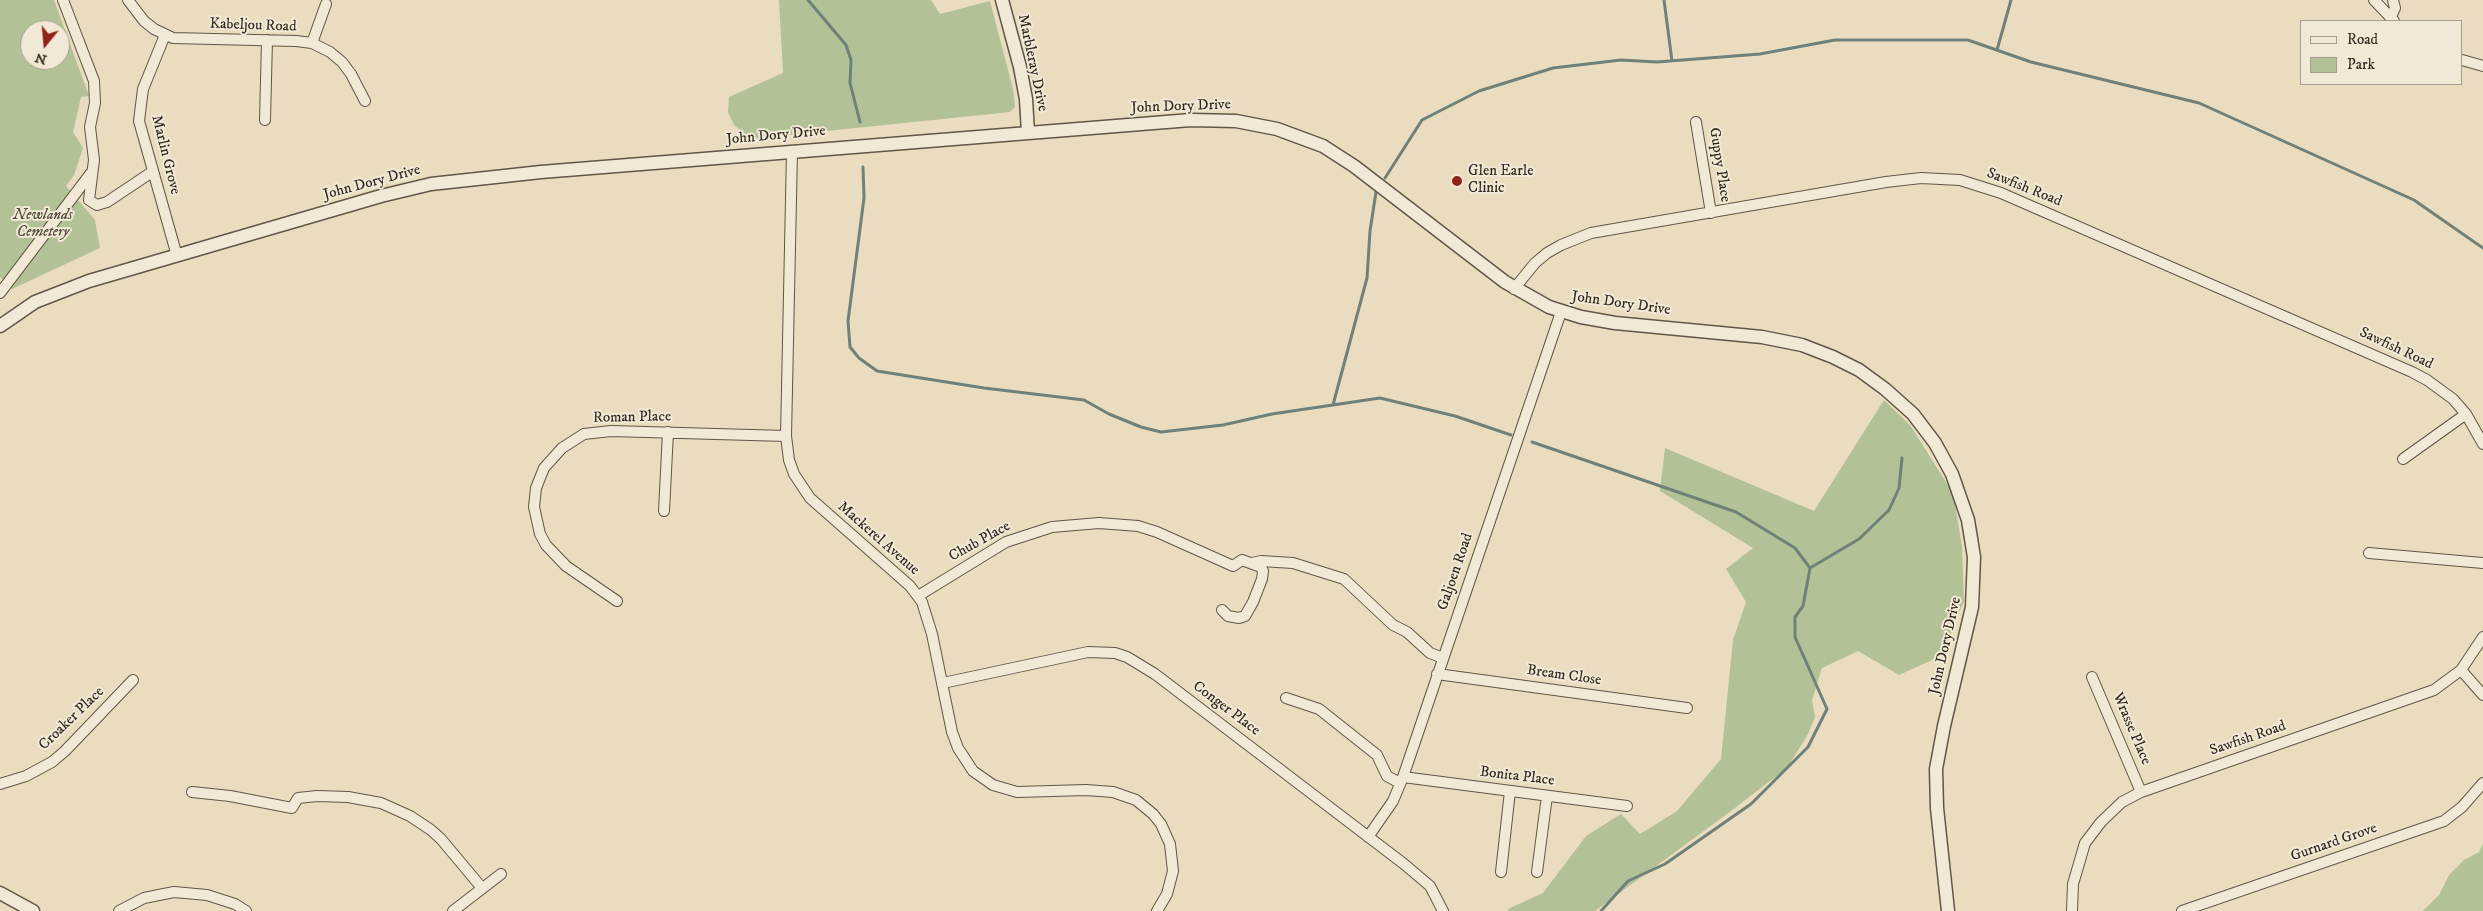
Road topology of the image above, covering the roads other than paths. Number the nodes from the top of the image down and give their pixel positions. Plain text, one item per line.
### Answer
1 (63, 0) edge
2 (128, 0) edge
3 (1002, 0) edge
4 (2374, 0) edge
5 (2393, 0) edge
6 (326, 4) dead end
7 (2392, 19) edge
8 (165, 35) junction
9 (267, 40) junction
10 (312, 44) junction
11 (2463, 60) edge
12 (2483, 66) edge
13 (365, 101) dead end
14 (265, 120) dead end
15 (1696, 122) dead end
16 (1028, 133) junction
17 (792, 152) junction
18 (91, 172) junction
19 (152, 172) junction
20 (1711, 213) junction
21 (177, 256) junction
22 (1514, 289) junction
23 (0, 294) edge
24 (1561, 312) junction
25 (0, 326) edge
26 (2466, 414) junction
27 (668, 432) junction
28 (786, 436) junction
29 (2483, 444) edge
30 (2403, 459) dead end
31 (664, 511) dead end
32 (2369, 553) dead end
33 (1252, 563) junction
34 (2483, 564) edge
35 (918, 596) junction
36 (617, 601) dead end
37 (1222, 610) dead end
38 (2483, 637) edge
39 (1443, 658) junction
40 (2461, 670) junction
41 (1438, 674) junction
42 (2092, 677) dead end
43 (133, 680) dead end
44 (943, 683) junction
45 (2483, 695) edge
46 (1286, 698) dead end
47 (1687, 708) dead end
48 (1401, 780) junction
49 (2483, 783) edge
50 (0, 784) edge
51 (1510, 791) junction
52 (192, 792) dead end
53 (2141, 792) junction
54 (1547, 796) junction
55 (1628, 806) dead end
56 (1368, 837) junction
57 (1501, 872) dead end
58 (1537, 872) dead end
59 (500, 874) dead end
60 (482, 888) junction
61 (0, 893) edge
62 (33, 911) edge
63 (118, 911) edge
64 (246, 911) edge
65 (453, 911) edge
66 (1157, 911) edge
67 (1442, 911) edge
68 (1948, 911) edge
69 (2072, 911) edge
70 (2182, 911) edge

1 - 18 street
2 - 8 street, Kabeljou Road
3 - 16 street, Marbleray Drive
4 - 7 street
5 - 7 street
6 - 10 street
8 - 9 street, Kabeljou Road
8 - 19 street, Marlin Grove
9 - 10 street, Kabeljou Road
9 - 14 street
10 - 13 street, Kabeljou Road
11 - 12 street
15 - 20 street, Guppy Place
16 - 17 street, John Dory Drive
16 - 22 street, John Dory Drive
17 - 21 street, John Dory Drive
17 - 28 street, Mackerel Avenue
18 - 19 street
18 - 23 street
19 - 21 street, Marlin Grove
20 - 22 street, Sawfish Road
20 - 26 street, Sawfish Road
21 - 25 street, John Dory Drive
22 - 24 street, John Dory Drive
24 - 39 street, Galjoen Road
24 - 68 street, John Dory Drive
26 - 29 street, Sawfish Road
26 - 30 street
27 - 28 street, Roman Place
27 - 31 street
27 - 36 street, Roman Place
28 - 35 street, Mackerel Avenue
32 - 34 street
33 - 35 street, Chub Place
33 - 37 street
33 - 39 street
35 - 44 street, Mackerel Avenue
38 - 40 street, Sawfish Road
39 - 41 street, Galjoen Road
40 - 45 street
40 - 53 street, Sawfish Road
41 - 47 street, Bream Close
41 - 48 street, Galjoen Road
42 - 53 street, Wrasse Place
43 - 50 street, Croaker Place
44 - 56 street, Conger Place
44 - 66 street, Mackerel Avenue
46 - 48 street
48 - 51 street, Bonita Place
48 - 56 street, Galjoen Road
49 - 70 street, Gurnard Grove
51 - 54 street, Bonita Place
51 - 57 street
52 - 60 street
53 - 69 street, Sawfish Road
54 - 55 street, Bonita Place
54 - 58 street
56 - 67 street, Conger Place
59 - 60 street
60 - 65 street
61 - 62 street
63 - 64 street

